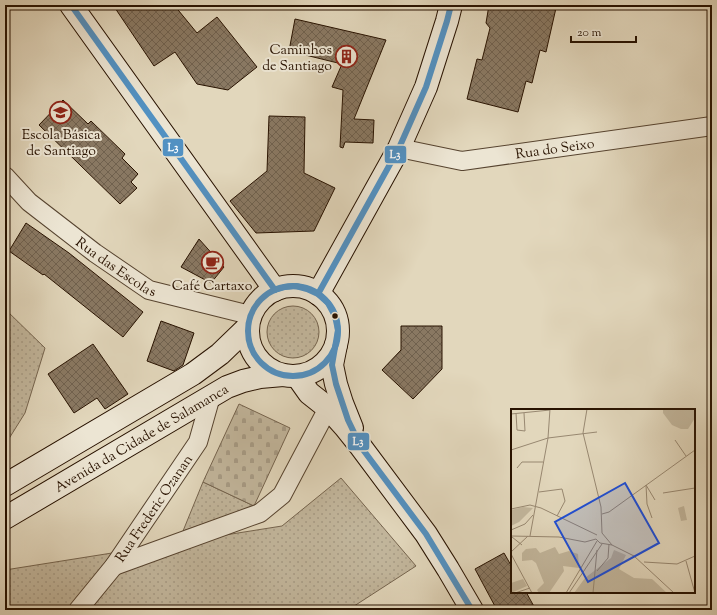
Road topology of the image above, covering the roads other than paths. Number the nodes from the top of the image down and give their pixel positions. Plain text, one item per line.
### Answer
1 (71, 5) edge
2 (451, 5) edge
3 (712, 126) edge
4 (399, 148) junction
5 (7, 181) edge
6 (274, 290) junction
7 (318, 294) junction
8 (249, 321) junction
9 (336, 344) junction
10 (290, 376) junction
11 (212, 396) junction
12 (328, 408) junction
13 (361, 447) junction
14 (5, 485) edge
15 (5, 518) edge
16 (114, 566) junction
17 (78, 610) edge
18 (472, 610) edge

1 - 6 street
2 - 4 street
3 - 4 street, Rua do Seixo
4 - 7 street
5 - 8 street, Rua das Escolas
6 - 7 street
6 - 8 street
7 - 9 street
8 - 10 street
8 - 14 street, Avenida da Cidade de Salamanca
9 - 10 street
9 - 13 street
10 - 11 street, Avenida da Cidade de Salamanca
10 - 12 street
11 - 15 street, Avenida da Cidade de Salamanca
11 - 16 street, Rua Frederic Ozanan
12 - 13 street
12 - 16 street
13 - 18 street
16 - 17 street, Rua Frederic Ozanan

